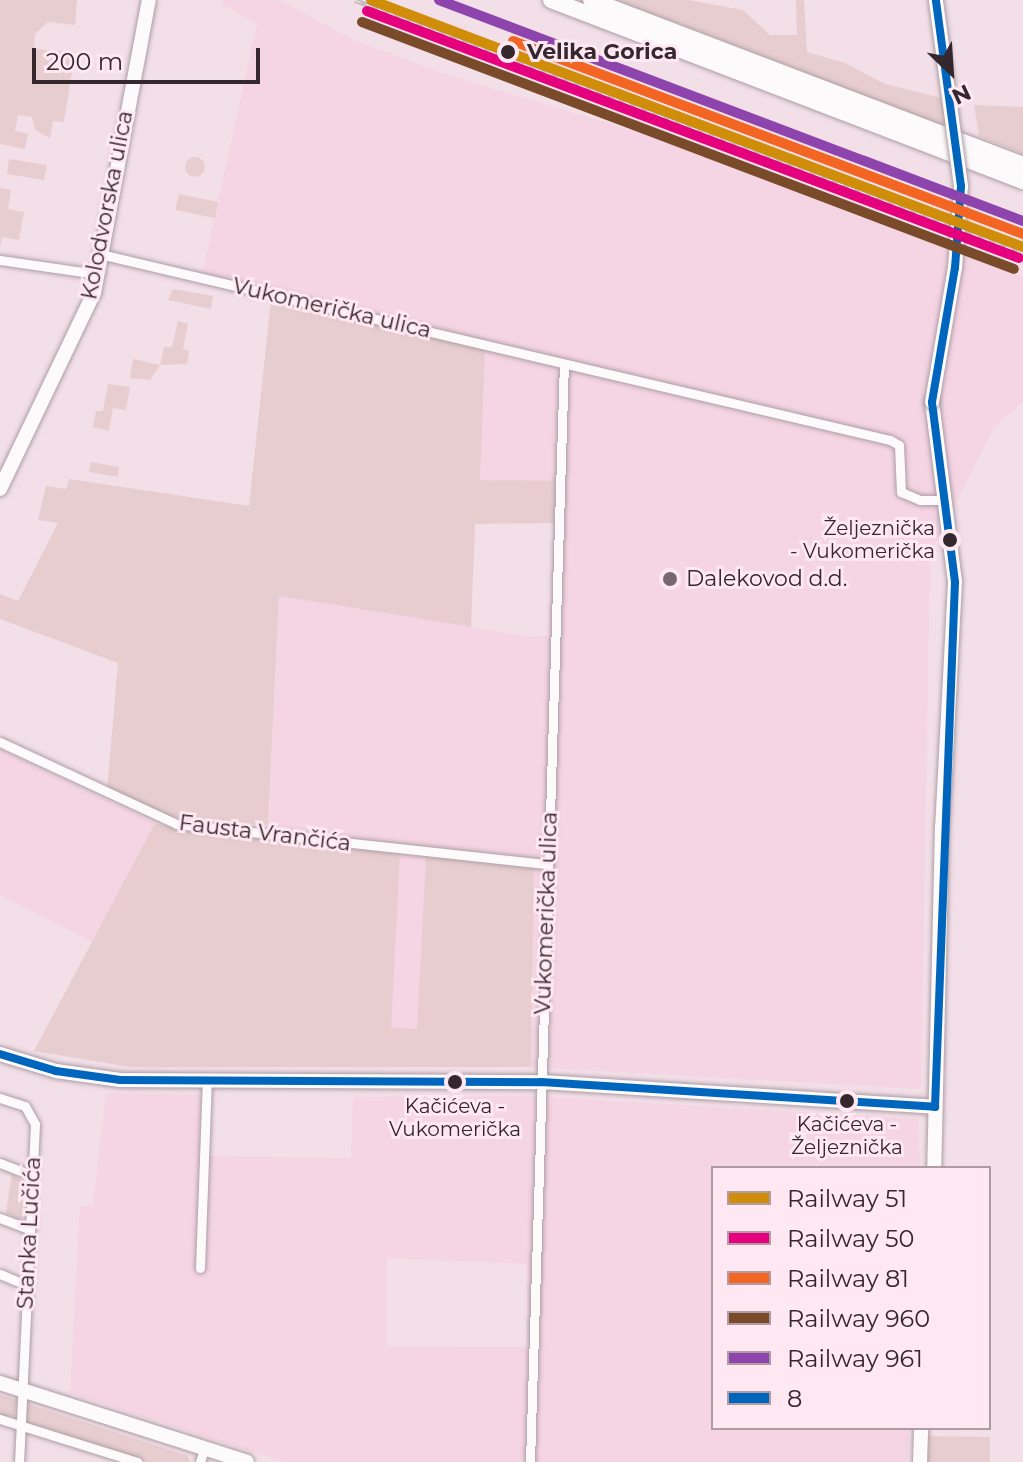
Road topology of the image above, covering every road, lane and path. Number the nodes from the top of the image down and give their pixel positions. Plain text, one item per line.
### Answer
1 (149, 0) edge
2 (551, 0) edge
3 (591, 0) edge
4 (936, 0) edge
5 (1023, 165) edge
6 (1023, 181) edge
7 (100, 254) junction
8 (0, 260) edge
9 (97, 274) junction
10 (564, 364) junction
11 (0, 489) edge
12 (946, 500) junction
13 (0, 742) edge
14 (548, 864) junction
15 (0, 1054) edge
16 (207, 1081) junction
17 (541, 1082) junction
18 (0, 1098) edge
19 (935, 1107) junction
20 (0, 1163) edge
21 (934, 1166) edge
22 (31, 1175) junction
23 (0, 1218) edge
24 (28, 1229) junction
25 (200, 1268) dead end
26 (0, 1274) edge
27 (26, 1285) junction
28 (0, 1383) edge
29 (20, 1390) junction
30 (0, 1419) edge
31 (20, 1426) junction
32 (921, 1430) edge
33 (202, 1455) edge
34 (19, 1462) edge
35 (137, 1462) edge
36 (247, 1462) edge
37 (530, 1462) edge
38 (920, 1462) edge

1 - 7 main road, Kolodvorska ulica
2 - 6 highway
3 - 5 highway
4 - 12 main road, bridge
7 - 9 main road, Kolodvorska ulica
7 - 10 street, Vukomerička ulica
8 - 9 street
9 - 11 main road, Kolodvorska ulica
10 - 12 street, Vukomerička ulica
10 - 14 street, Vukomerička ulica
12 - 19 main road
13 - 14 street, Fausta Vrančića
14 - 17 street, Vukomerička ulica
15 - 16 main road
16 - 17 main road
16 - 25 street
17 - 19 main road
17 - 37 street, Vukomerička ulica
18 - 22 street, Stanka Lučića
19 - 21 main road
20 - 22 street
22 - 24 street, Stanka Lučića
23 - 24 street
24 - 27 street, Stanka Lučića
26 - 27 street
27 - 29 street, Stanka Lučića
28 - 29 main road
29 - 31 street, Stanka Lučića
29 - 33 main road
30 - 31 street
31 - 34 street, Stanka Lučića
31 - 35 street
32 - 38 main road
33 - 36 main road

